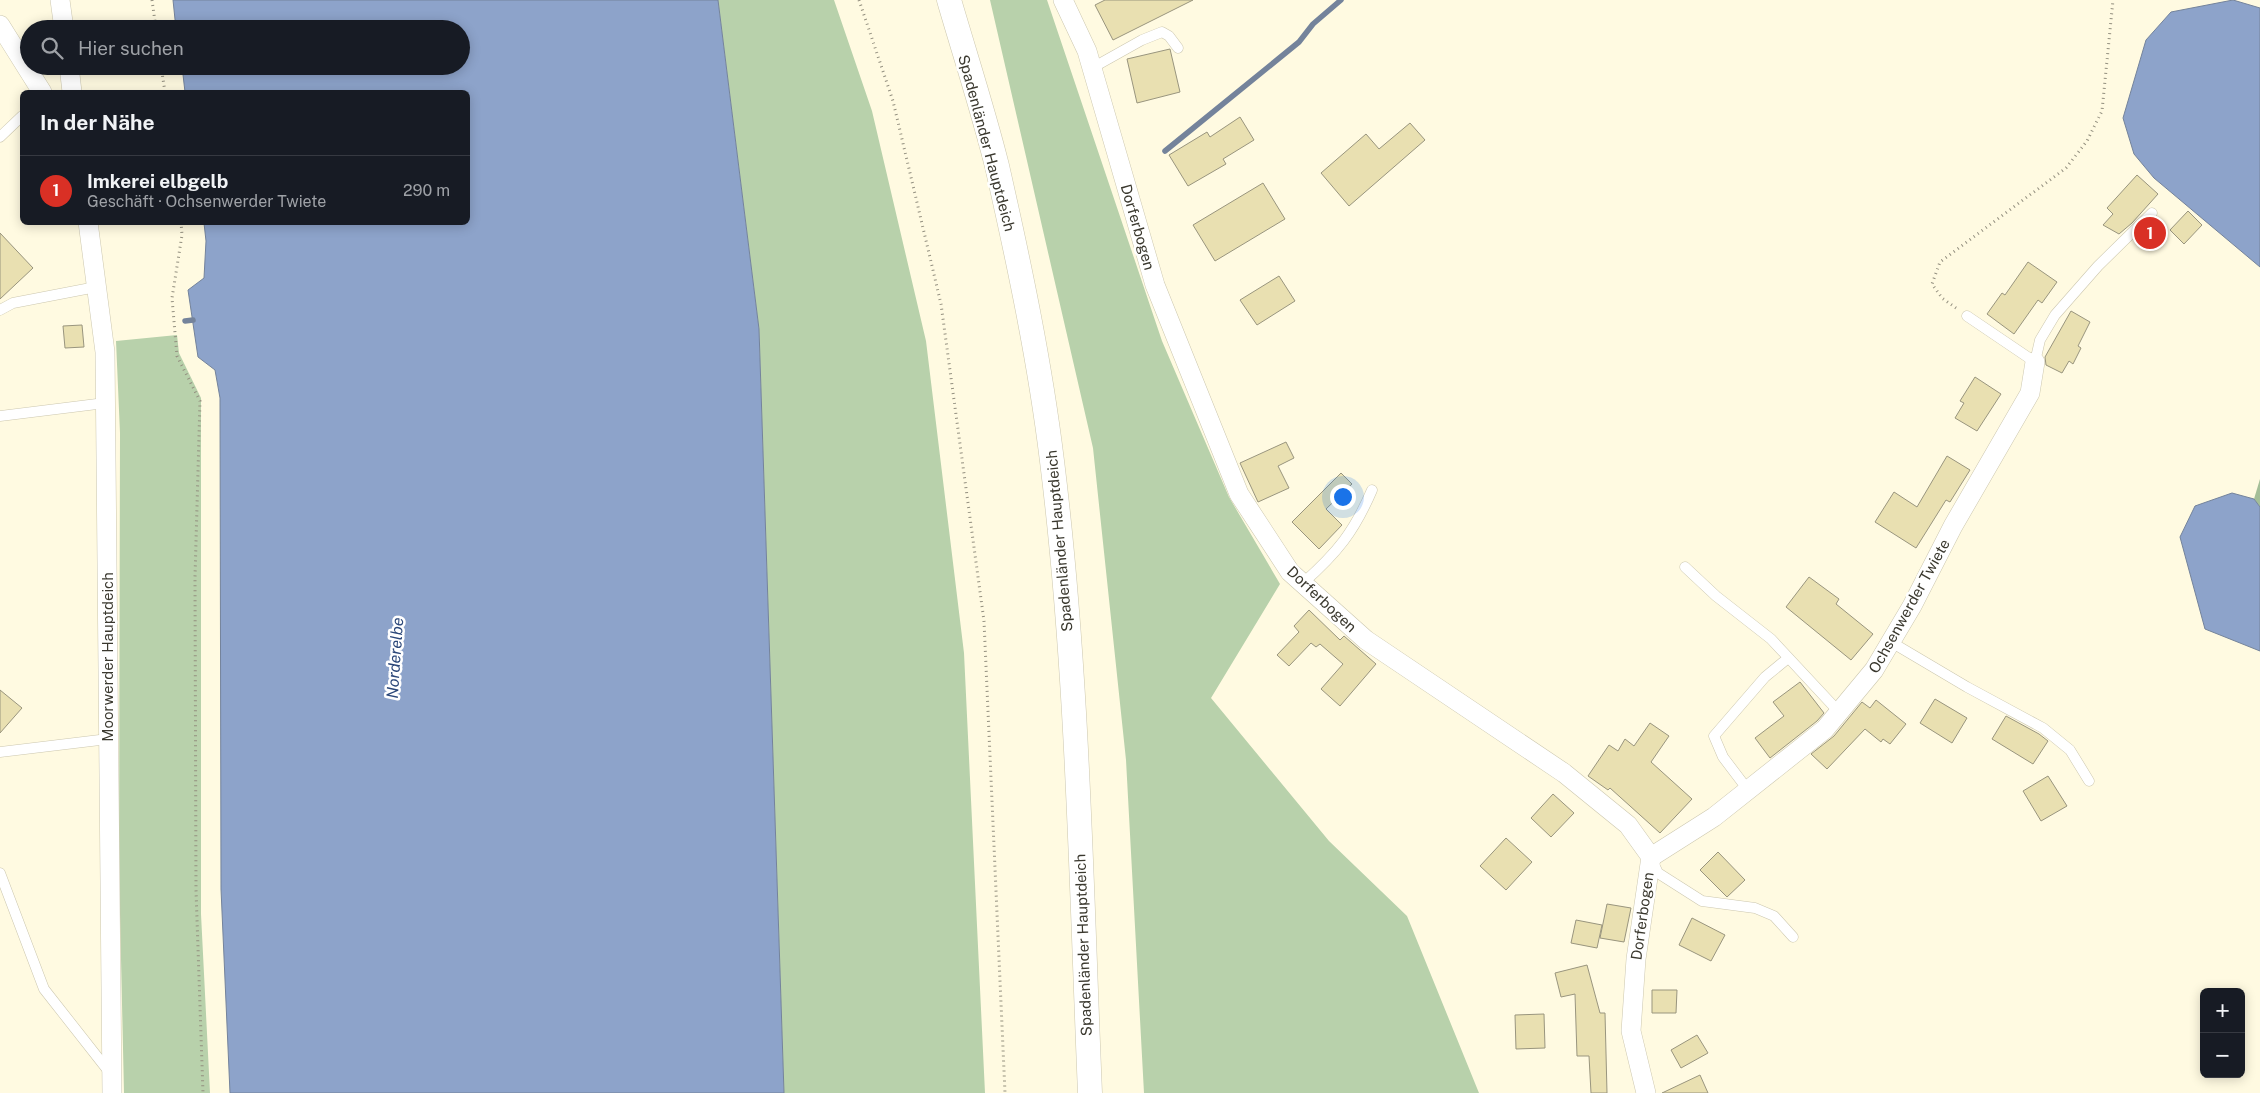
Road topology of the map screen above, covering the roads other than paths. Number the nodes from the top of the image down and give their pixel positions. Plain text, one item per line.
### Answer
1 (60, 0) edge
2 (949, 0) edge
3 (1063, 0) edge
4 (63, 20) edge
5 (0, 25) edge
6 (1178, 48) dead end
7 (20, 57) edge
8 (1092, 68) junction
9 (31, 75) edge
10 (70, 75) edge
11 (41, 90) edge
12 (72, 90) edge
13 (20, 118) edge
14 (0, 137) edge
15 (2152, 213) dead end
16 (88, 225) edge
17 (96, 287) junction
18 (0, 310) edge
19 (1967, 316) road end
20 (2035, 362) junction
21 (105, 403) junction
22 (0, 416) edge
23 (1372, 490) dead end
24 (1684, 567) dead end
25 (1303, 584) junction
26 (1891, 642) junction
27 (1787, 659) junction
28 (1839, 712) junction
29 (108, 740) junction
30 (0, 752) edge
31 (2089, 781) dead end
32 (1748, 790) junction
33 (1650, 857) junction
34 (0, 873) edge
35 (1793, 937) dead end
36 (112, 1084) edge
37 (1090, 1093) edge
38 (1646, 1093) edge

1 - 4 street
2 - 37 street, Spadenländer Hauptdeich
3 - 8 street, Dorferbogen
5 - 7 street
6 - 8 lane
8 - 25 street, Dorferbogen
9 - 11 street
10 - 12 street
13 - 14 lane
15 - 20 lane
16 - 17 street, Moorwerder Hauptdeich
17 - 18 lane
17 - 21 street, Moorwerder Hauptdeich
19 - 20 lane
20 - 26 street, Ochsenwerder Twiete
21 - 22 lane
21 - 29 street, Moorwerder Hauptdeich
23 - 25 lane
24 - 27 lane
25 - 33 street, Dorferbogen
26 - 28 street, Ochsenwerder Twiete
26 - 31 lane
27 - 28 lane
27 - 32 lane
28 - 32 street, Ochsenwerder Twiete
29 - 30 lane
29 - 36 street, Moorwerder Hauptdeich
32 - 33 street, Ochsenwerder Twiete
33 - 35 lane
33 - 38 street, Dorferbogen
34 - 36 lane

